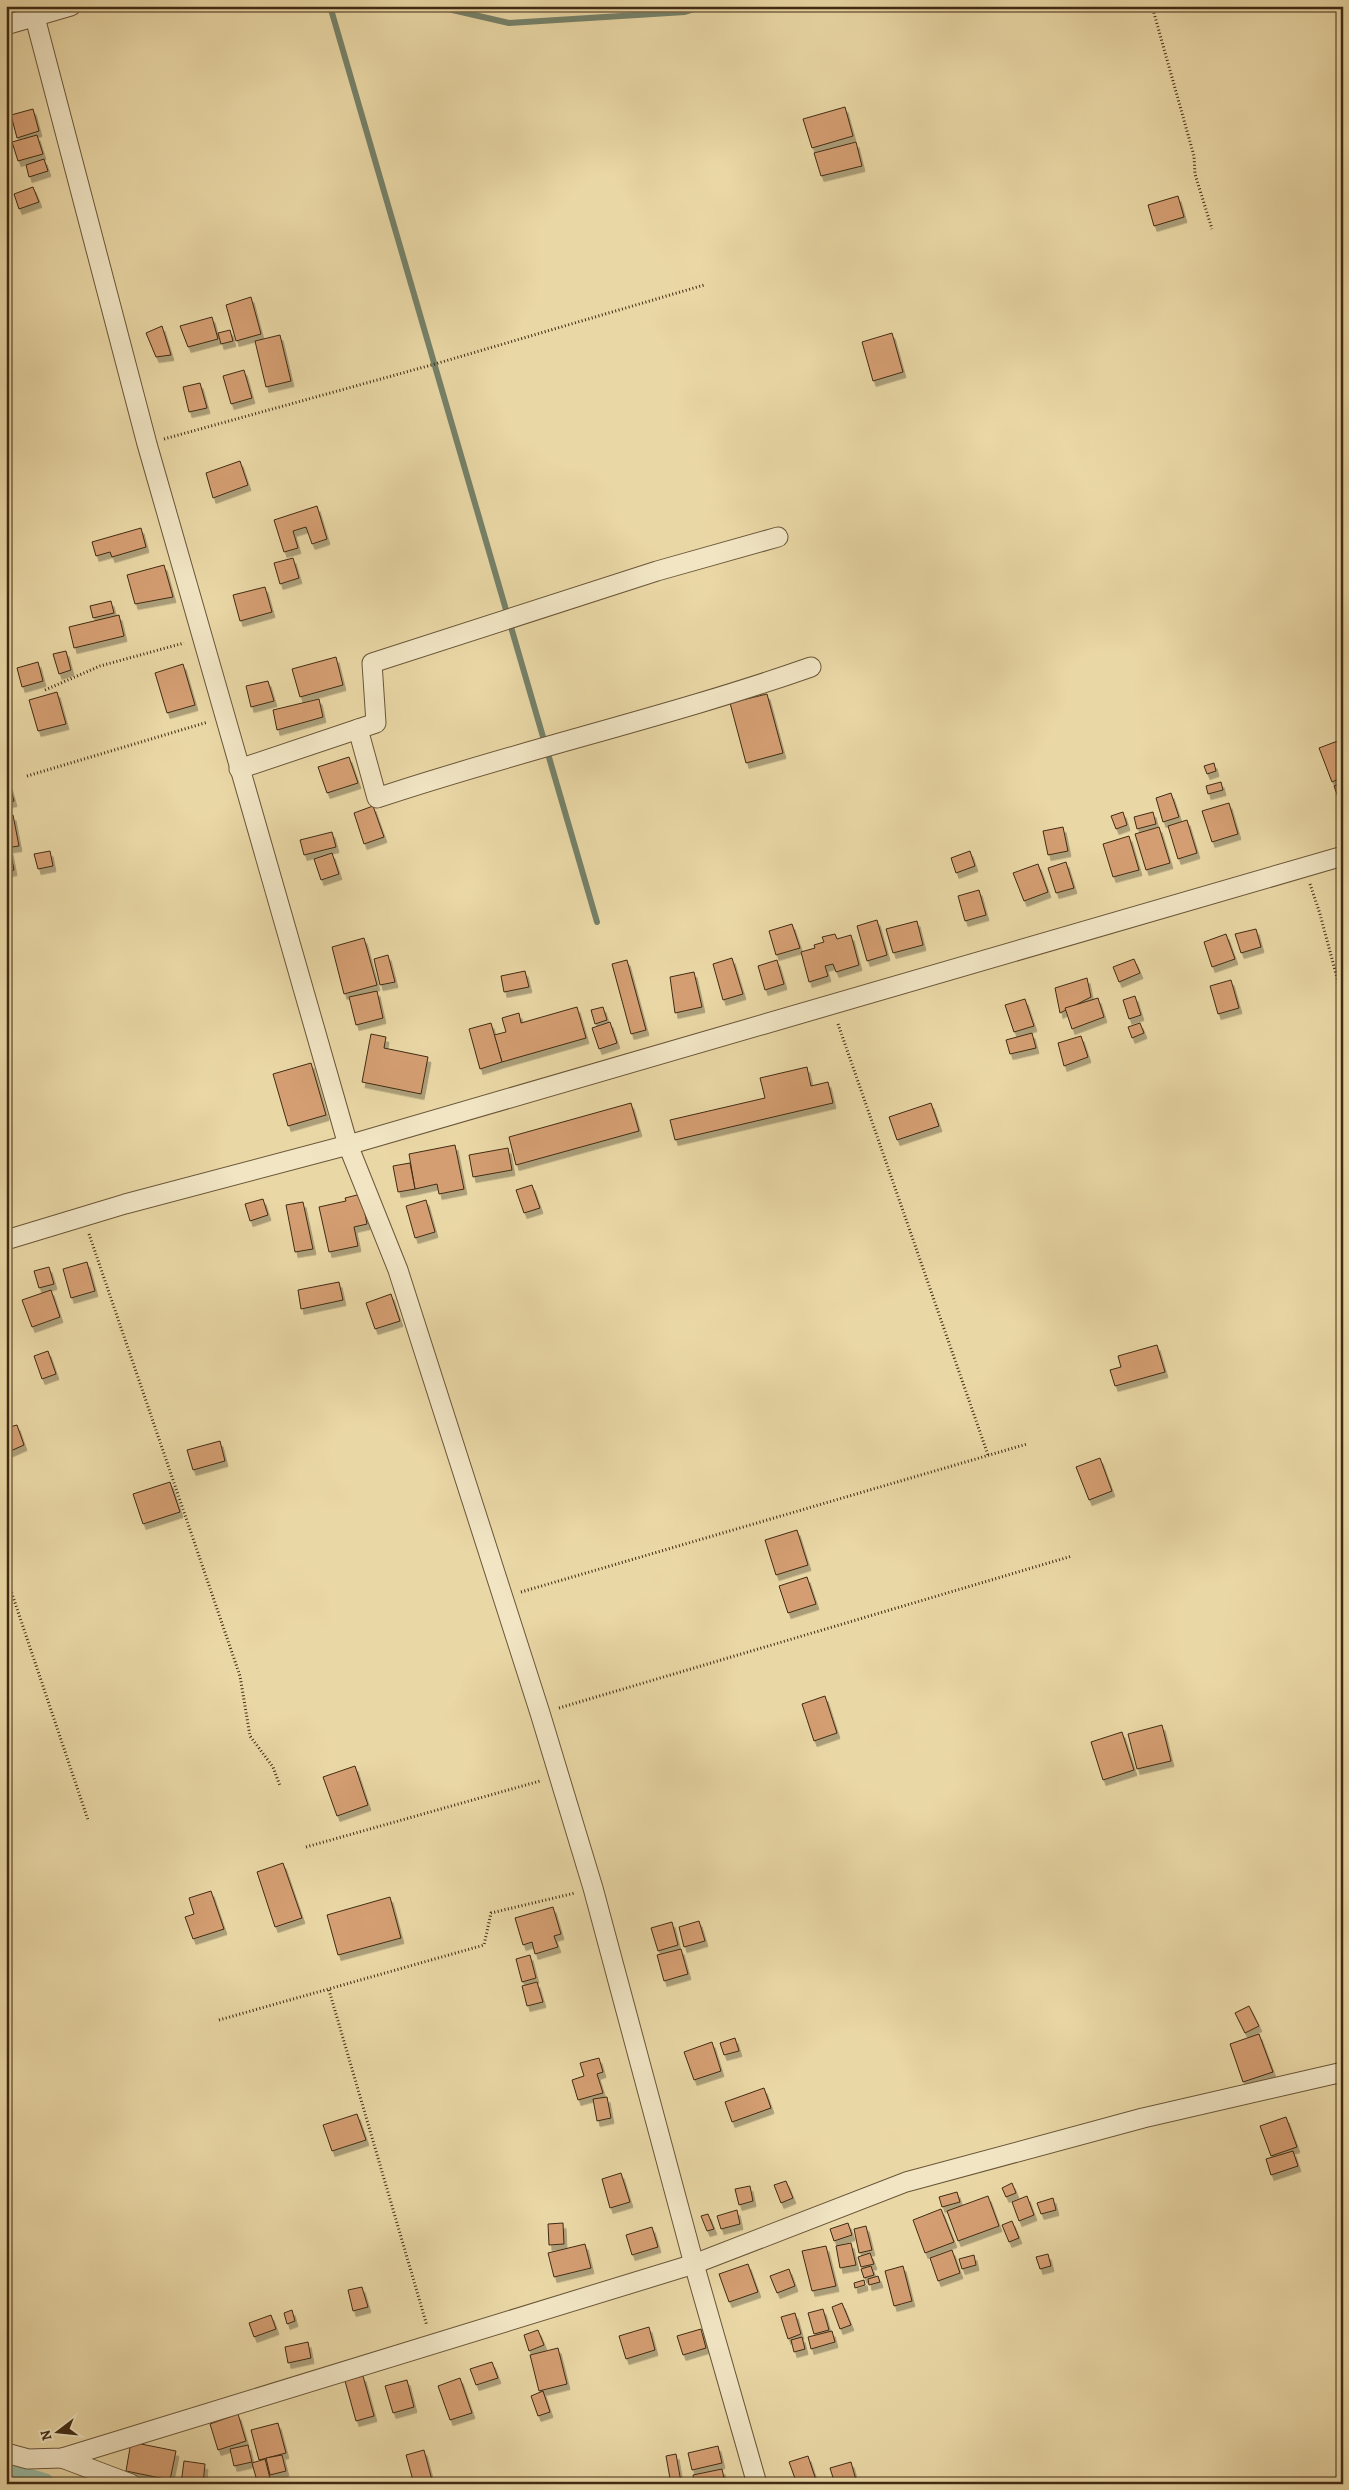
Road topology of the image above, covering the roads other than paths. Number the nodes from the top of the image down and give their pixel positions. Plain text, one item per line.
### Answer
1 (71, 6) edge
2 (34, 12) edge
3 (6, 25) edge
4 (778, 537) dead end
5 (811, 667) dead end
6 (358, 729) junction
7 (239, 769) junction
8 (1343, 856) edge
9 (348, 1145) junction
10 (6, 1240) edge
11 (1343, 2072) edge
12 (694, 2264) junction
13 (6, 2453) edge
14 (62, 2458) junction
15 (131, 2484) edge
16 (757, 2484) edge

1 - 2 street
2 - 3 street
2 - 7 street
4 - 6 street
5 - 6 street
6 - 7 street
7 - 9 street
8 - 9 street
9 - 10 street
9 - 12 street
11 - 12 street
12 - 14 street
12 - 16 street
13 - 14 street
14 - 15 street

